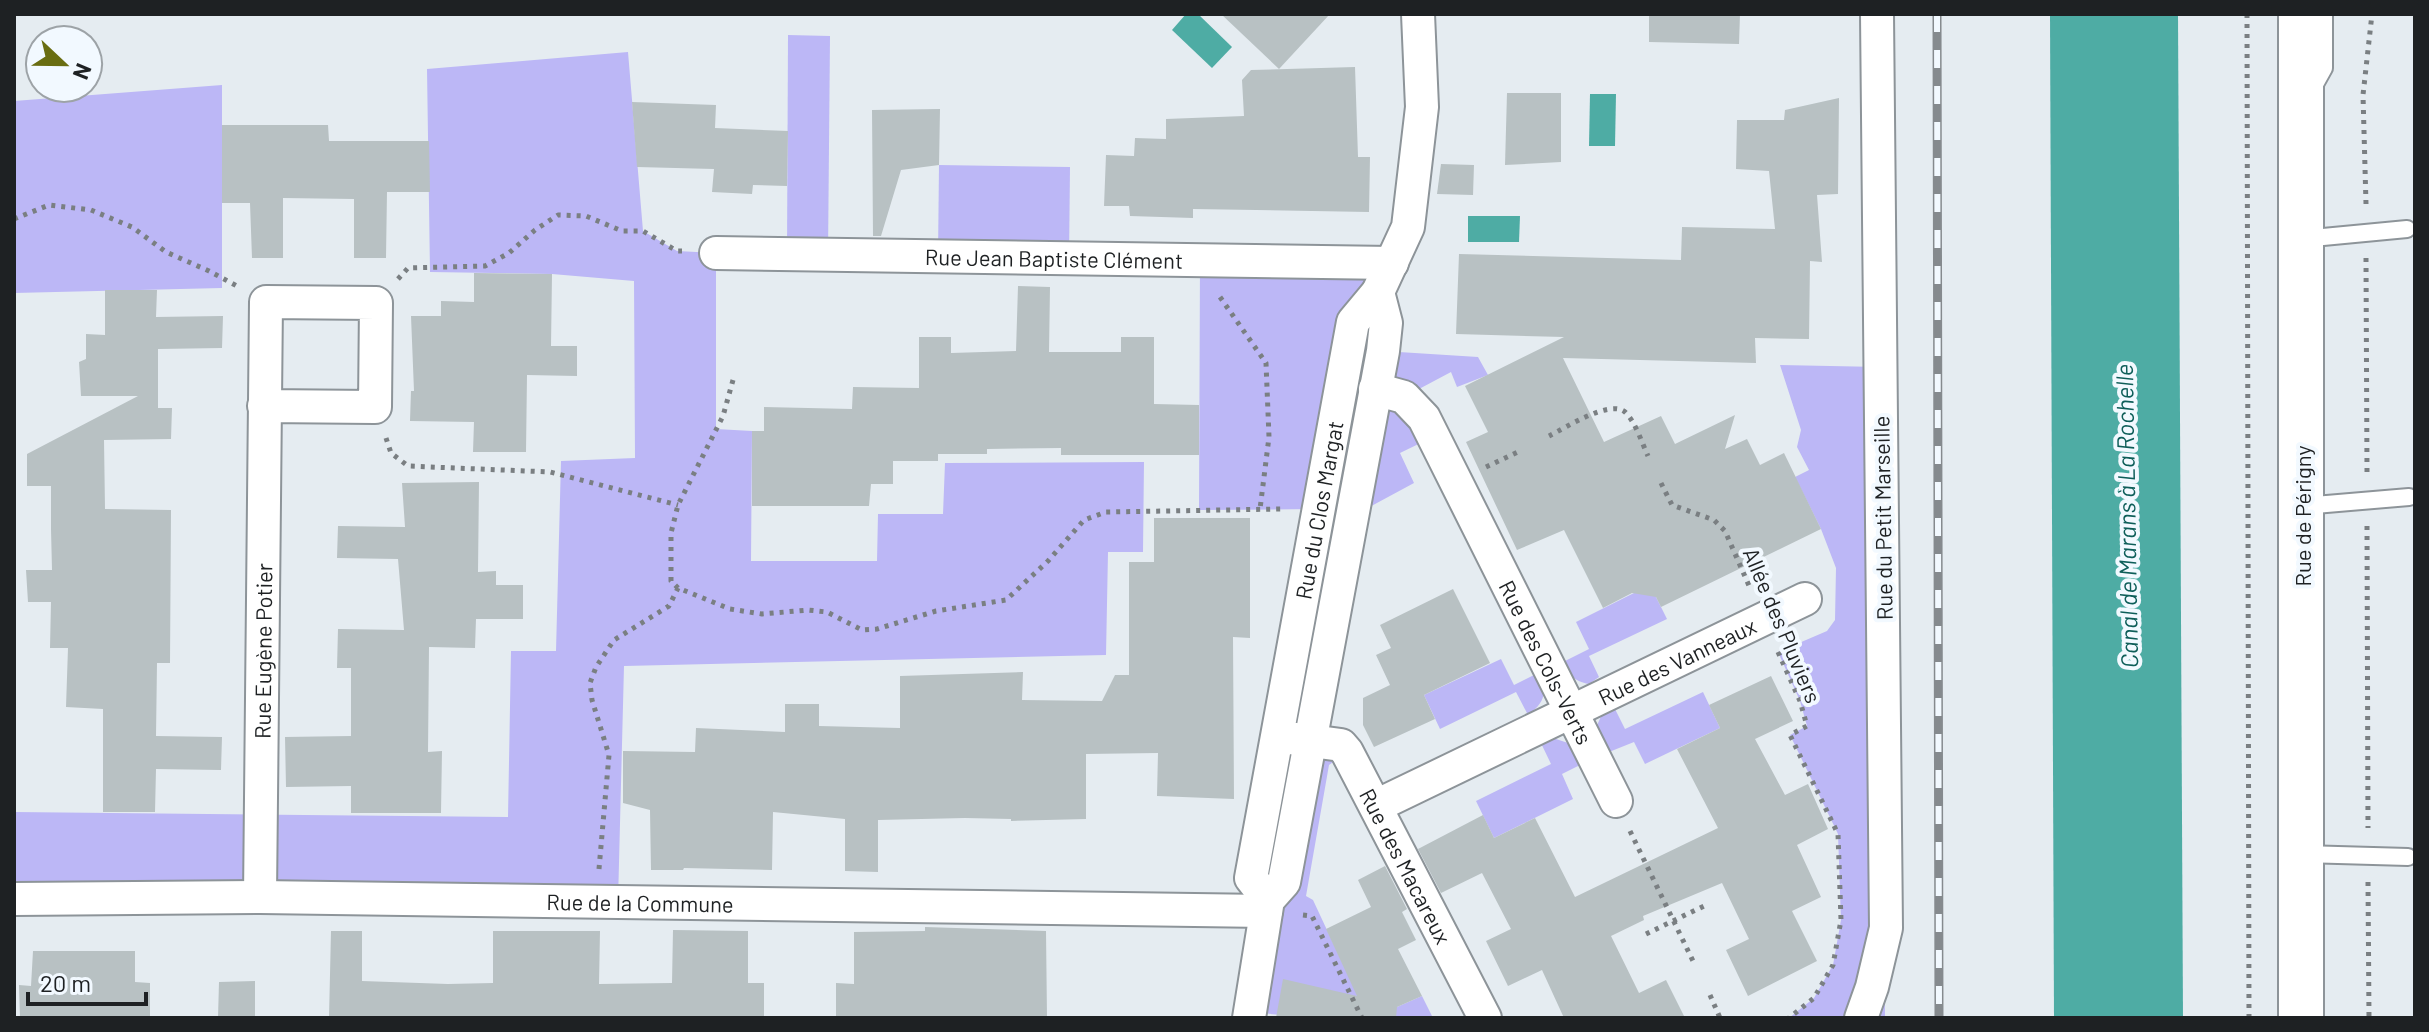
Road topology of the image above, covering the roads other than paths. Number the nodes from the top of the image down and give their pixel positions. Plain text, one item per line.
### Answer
1 (1418, 14) edge
2 (1877, 14) edge
3 (2301, 14) edge
4 (2324, 14) edge
5 (2302, 109) junction
6 (2407, 229) dead end
7 (2302, 239) junction
8 (716, 253) road end
9 (1392, 263) junction
10 (1378, 292) junction
11 (1375, 389) junction
12 (264, 406) junction
13 (2409, 497) dead end
14 (2302, 506) junction
15 (1805, 599) dead end
16 (1572, 713) junction
17 (1275, 737) junction
18 (1309, 740) junction
19 (1616, 801) road end
20 (1376, 806) junction
21 (2302, 854) junction
22 (2408, 857) dead end
23 (260, 897) junction
24 (14, 899) edge
25 (1267, 905) junction
26 (1249, 1018) edge
27 (1485, 1018) edge
28 (1861, 1018) edge
29 (2301, 1018) edge

1 - 9 street, Rue du Clos Margat
2 - 28 street, Rue du Petit Marseille
3 - 5 street, Rue de Périgny
4 - 5 lane
5 - 7 street, Rue de Périgny
6 - 7 lane
7 - 14 street, Rue de Périgny
8 - 9 street, Rue Jean Baptiste Clément
9 - 10 street, Rue du Clos Margat
10 - 11 street, Rue du Clos Margat
10 - 17 street, Rue du Clos Margat
11 - 16 street, Rue des Cols-Verts
11 - 18 street, Rue du Clos Margat
12 - 12 street, Rue Eugène Potier
12 - 23 street, Rue Eugène Potier
13 - 14 lane
14 - 21 street, Rue de Périgny
15 - 16 street, Rue des Vanneaux
16 - 19 street, Rue des Cols-Verts
16 - 20 street, Rue des Vanneaux
17 - 18 street
17 - 25 street, Rue du Clos Margat
18 - 20 street, Rue des Macareux
18 - 25 street, Rue du Clos Margat
20 - 27 street, Rue des Macareux
21 - 22 lane
21 - 29 street, Rue de Périgny
23 - 24 street, Rue de la Commune
23 - 25 street, Rue de la Commune
25 - 26 street, Rue du Clos Margat

